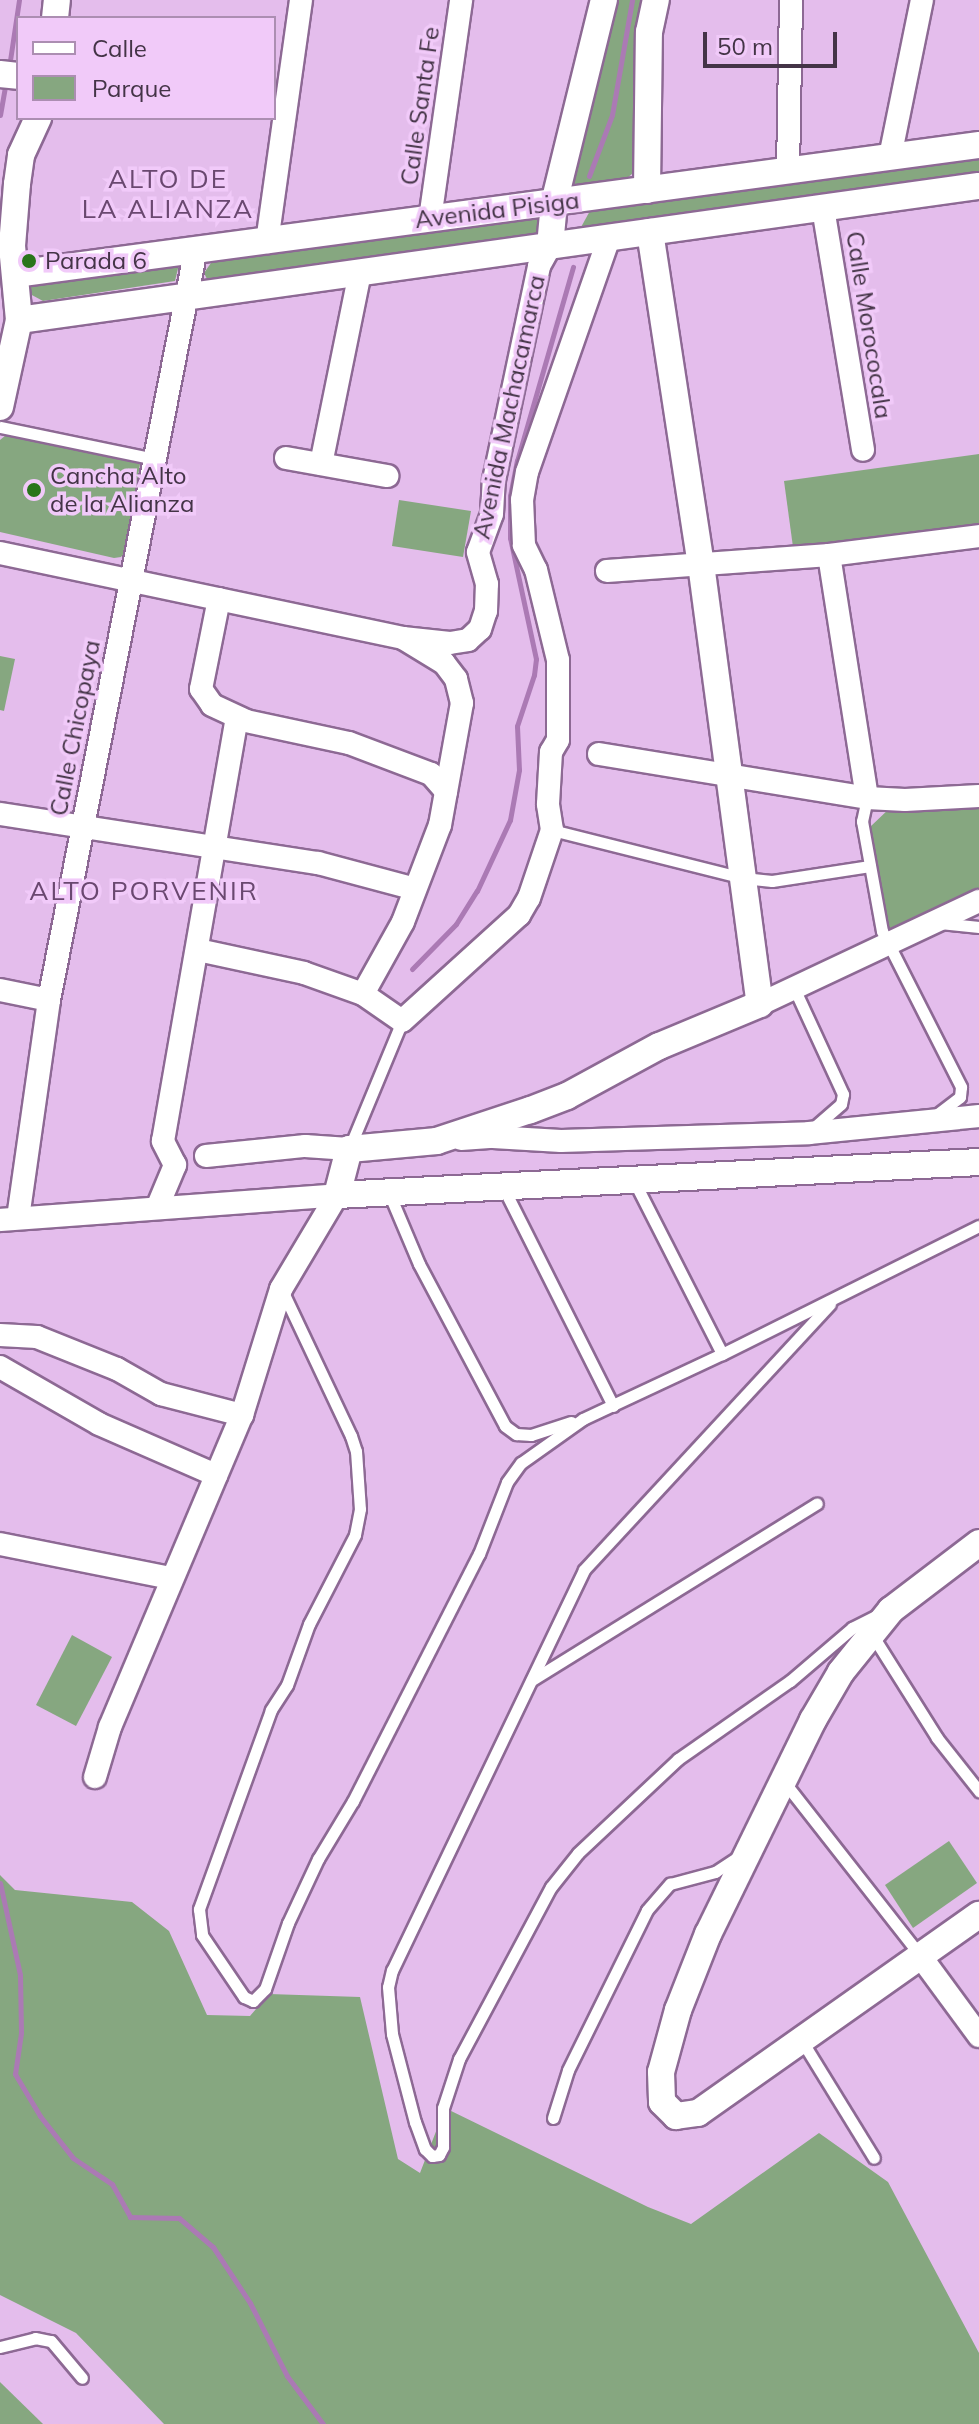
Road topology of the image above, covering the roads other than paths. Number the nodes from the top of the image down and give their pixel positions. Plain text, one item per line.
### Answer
1 (301, 0) edge
2 (461, 0) edge
3 (604, 0) edge
4 (656, 0) edge
5 (791, 0) edge
6 (922, 0) edge
7 (282, 98) edge
8 (37, 120) edge
9 (979, 145) edge
10 (890, 157) junction
11 (788, 172) junction
12 (979, 186) edge
13 (647, 190) junction
14 (554, 203) junction
15 (823, 208) junction
16 (430, 219) junction
17 (650, 232) junction
18 (609, 238) junction
19 (267, 242) junction
20 (550, 246) junction
21 (196, 249) junction
22 (360, 272) junction
23 (15, 274) junction
24 (188, 299) junction
25 (19, 320) junction
26 (0, 407) edge
27 (0, 427) edge
28 (863, 450) dead end
29 (286, 458) dead end
30 (154, 459) junction
31 (321, 464) junction
32 (387, 476) dead end
33 (979, 536) edge
34 (0, 553) edge
35 (829, 555) junction
36 (701, 564) junction
37 (607, 571) dead end
38 (131, 580) junction
39 (219, 599) junction
40 (403, 638) junction
41 (237, 717) junction
42 (599, 754) dead end
43 (729, 775) junction
44 (446, 791) junction
45 (979, 796) edge
46 (867, 798) junction
47 (0, 814) edge
48 (81, 829) junction
49 (552, 830) junction
50 (215, 848) junction
51 (870, 866) junction
52 (743, 878) junction
53 (415, 889) junction
54 (979, 901) edge
55 (937, 923) junction
56 (979, 927) edge
57 (891, 942) junction
58 (198, 950) junction
59 (794, 988) junction
60 (0, 990) edge
61 (363, 994) junction
62 (49, 1000) junction
63 (760, 1004) junction
64 (402, 1021) junction
65 (979, 1116) edge
66 (927, 1122) junction
67 (809, 1133) junction
68 (437, 1141) junction
69 (349, 1149) junction
70 (206, 1156) dead end
71 (979, 1162) edge
72 (634, 1180) junction
73 (502, 1187) junction
74 (388, 1192) junction
75 (337, 1195) junction
76 (157, 1208) junction
77 (9, 1219) edge
78 (979, 1226) edge
79 (281, 1289) junction
80 (835, 1298) junction
81 (0, 1335) edge
82 (722, 1354) junction
83 (0, 1367) edge
84 (613, 1406) junction
85 (242, 1415) junction
86 (583, 1419) junction
87 (216, 1475) junction
88 (817, 1503) dead end
89 (0, 1544) edge
90 (977, 1547) edge
91 (170, 1578) junction
92 (891, 1610) junction
93 (871, 1632) junction
94 (532, 1681) junction
95 (95, 1777) dead end
96 (785, 1782) junction
97 (979, 1791) edge
98 (756, 1839) junction
99 (979, 1915) edge
100 (921, 1957) junction
101 (979, 2036) edge
102 (802, 2041) junction
103 (553, 2118) dead end
104 (874, 2158) dead end
105 (0, 2347) edge
106 (82, 2378) dead end

1 - 7 street
2 - 16 street, Calle Santa Fe
3 - 14 street, Avenida Machacamarca
4 - 13 street
5 - 11 street
6 - 10 street
7 - 19 street
8 - 23 street
9 - 10 street, Avenida Pisiga
10 - 11 street, Avenida Pisiga
11 - 13 street, Avenida Pisiga
12 - 15 street, Avenida Pisiga
13 - 14 street, Avenida Pisiga
14 - 16 street, Avenida Pisiga
14 - 20 street, Avenida Machacamarca
15 - 17 street, Avenida Pisiga
15 - 28 street, Calle Morococala
16 - 19 street, Avenida Pisiga
17 - 18 street, Avenida Pisiga
17 - 36 street
18 - 20 street, Avenida Pisiga
18 - 49 street
19 - 21 street, Avenida Pisiga
20 - 22 street, Avenida Pisiga
20 - 40 street, Avenida Machacamarca
21 - 23 street, Avenida Pisiga
21 - 24 street, Calle Chicopaya
22 - 24 street, Avenida Pisiga
22 - 31 street
23 - 25 street
24 - 25 street, Avenida Pisiga
24 - 30 street, Calle Chicopaya
25 - 26 street
27 - 30 lane
29 - 31 street
30 - 38 street, Calle Chicopaya
31 - 32 street
33 - 35 street
34 - 38 street
35 - 36 street
35 - 46 street
36 - 37 street
36 - 43 street
38 - 39 street
38 - 48 street, Calle Chicopaya
39 - 40 street
39 - 41 street
40 - 44 street
41 - 44 street
41 - 50 street
42 - 43 street
43 - 46 street
43 - 52 street
44 - 53 street
45 - 46 street
46 - 51 lane
47 - 48 street
48 - 50 street
48 - 62 street, Calle Chicopaya
49 - 52 lane
49 - 64 street
50 - 53 street
50 - 58 street
51 - 52 lane
51 - 57 lane
52 - 63 street
53 - 61 street
54 - 55 street
55 - 56 lane
55 - 57 street
57 - 59 street
57 - 66 lane
58 - 61 street
58 - 76 street
59 - 63 street
59 - 67 lane
60 - 62 street
61 - 64 street
62 - 77 street, Calle Chicopaya
63 - 68 street
64 - 69 lane
65 - 66 street
66 - 67 street
67 - 68 street
68 - 69 street
69 - 70 street
69 - 75 street
71 - 72 street
72 - 73 street
72 - 82 lane
73 - 74 street
73 - 84 lane
74 - 75 street
74 - 86 lane
75 - 76 street
75 - 79 street
76 - 77 street
78 - 80 lane
79 - 85 street
79 - 86 lane
80 - 82 lane
80 - 94 lane
81 - 85 street
82 - 84 lane
83 - 87 street
84 - 86 lane
85 - 87 street
87 - 91 street
88 - 94 lane
89 - 91 street
90 - 92 street
91 - 95 street
92 - 93 street
92 - 94 lane
93 - 96 street
93 - 97 lane
96 - 98 street
96 - 100 lane
98 - 102 street
98 - 103 lane
99 - 100 street
100 - 101 street
100 - 102 street
102 - 104 lane
105 - 106 lane

